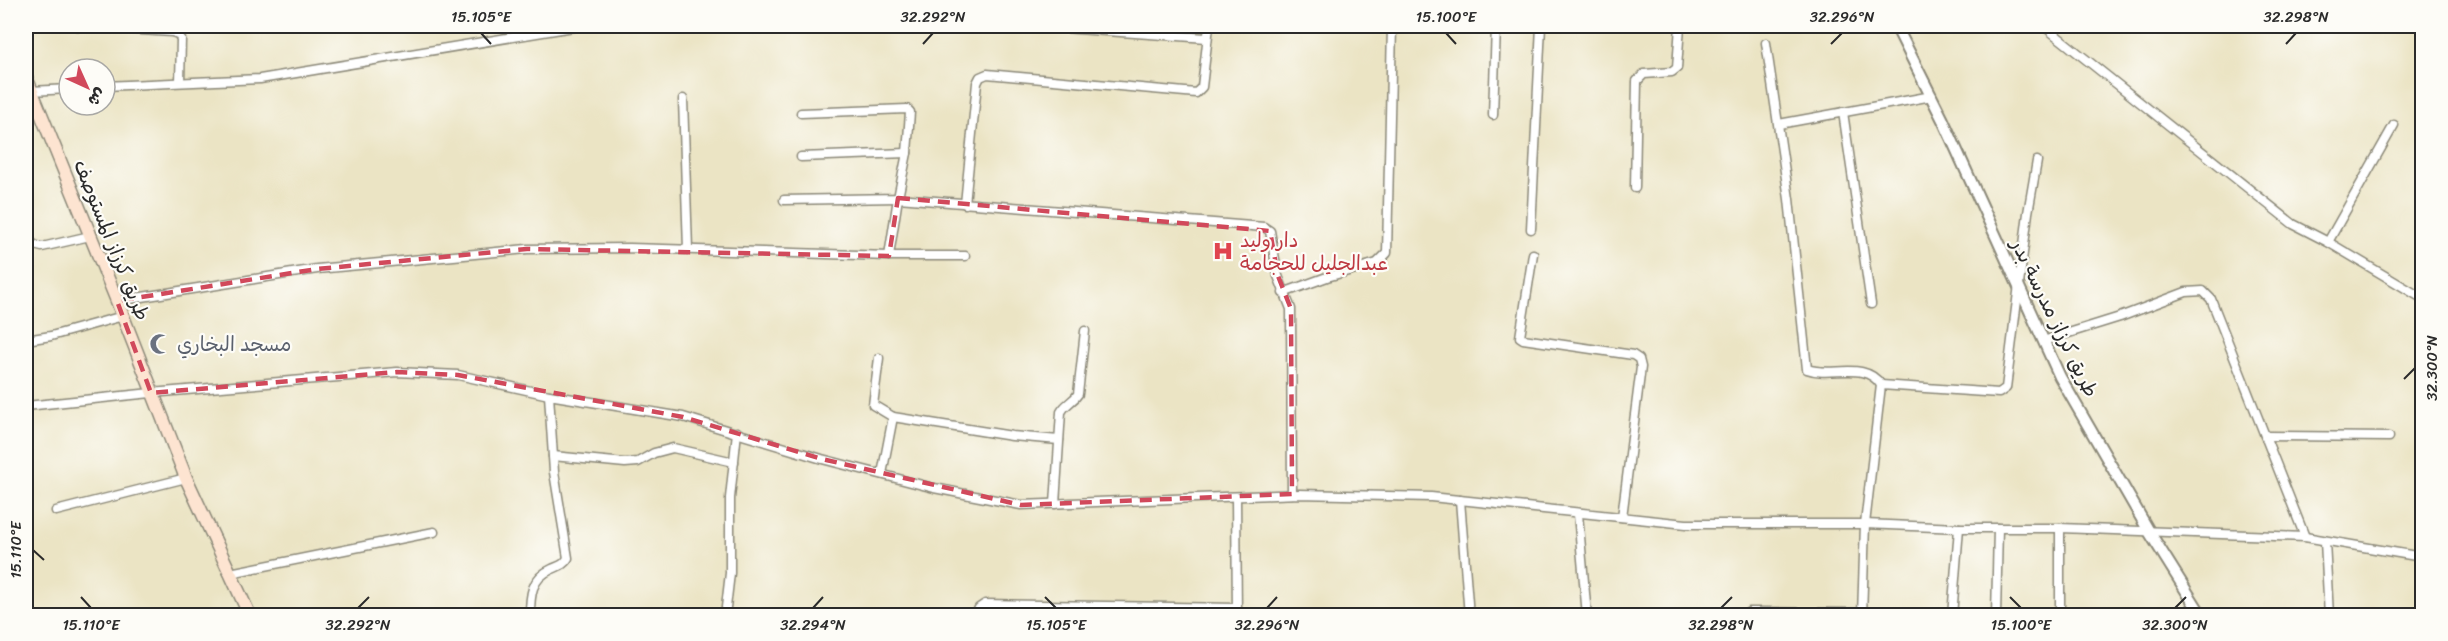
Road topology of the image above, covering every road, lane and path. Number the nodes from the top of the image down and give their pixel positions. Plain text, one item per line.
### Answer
1 (78, 26) edge
2 (579, 26) edge
3 (1034, 26) edge
4 (1209, 26) edge
5 (1392, 26) edge
6 (1496, 26) edge
7 (1541, 26) edge
8 (1680, 26) edge
9 (1896, 26) edge
10 (2044, 26) edge
11 (1207, 38) junction
12 (1766, 43) dead end
13 (26, 77) edge
14 (180, 82) junction
15 (117, 86) edge
16 (57, 90) edge
17 (31, 91) junction
18 (1932, 96) junction
19 (683, 99) dead end
20 (1843, 112) junction
21 (801, 113) dead end
22 (1493, 116) dead end
23 (1779, 124) junction
24 (2394, 125) dead end
25 (907, 153) junction
26 (801, 157) dead end
27 (2037, 162) dead end
28 (1635, 188) dead end
29 (898, 198) junction
30 (784, 200) dead end
31 (965, 204) junction
32 (1531, 229) dead end
33 (90, 236) junction
34 (26, 237) edge
35 (2328, 242) junction
36 (688, 249) junction
37 (1533, 254) dead end
38 (889, 256) junction
39 (965, 256) dead end
40 (2018, 288) junction
41 (1283, 293) junction
42 (2422, 298) edge
43 (117, 301) junction
44 (1871, 304) dead end
45 (123, 316) junction
46 (1085, 331) dead end
47 (26, 340) edge
48 (2043, 341) junction
49 (879, 358) dead end
50 (1881, 385) junction
51 (151, 393) junction
52 (549, 394) junction
53 (26, 406) edge
54 (893, 417) junction
55 (737, 432) junction
56 (2265, 436) junction
57 (2389, 437) dead end
58 (1059, 440) junction
59 (553, 456) junction
60 (734, 462) junction
61 (882, 474) junction
62 (186, 478) junction
63 (1292, 494) junction
64 (1236, 497) junction
65 (1460, 500) junction
66 (1055, 504) junction
67 (56, 512) dead end
68 (1578, 514) junction
69 (1622, 517) junction
70 (1865, 524) junction
71 (1959, 528) junction
72 (1998, 528) junction
73 (2060, 528) junction
74 (434, 532) dead end
75 (2150, 533) junction
76 (2305, 537) junction
77 (2325, 541) junction
78 (2422, 557) edge
79 (230, 573) junction
80 (1237, 612) edge
81 (1749, 612) dead end
82 (1862, 614) edge
83 (250, 615) edge
84 (531, 615) edge
85 (725, 615) edge
86 (975, 615) edge
87 (1469, 615) edge
88 (1587, 615) edge
89 (1952, 615) edge
90 (1996, 615) edge
91 (2060, 615) edge
92 (2202, 615) edge
93 (2329, 615) edge

1 - 14 street
2 - 14 street
3 - 11 street
4 - 11 street
5 - 41 street
6 - 22 street
7 - 32 street
8 - 28 street
9 - 18 street, طريق كرزاز مدرسة بدر
10 - 35 street
11 - 31 street
12 - 23 street
13 - 17 main road, طريق كرزاز المستوصف
14 - 15 street
16 - 17 street
17 - 33 main road, طريق كرزاز المستوصف
18 - 20 street
18 - 40 street, طريق كرزاز مدرسة بدر
19 - 36 street
20 - 23 street
20 - 44 street
21 - 25 street
23 - 50 street
24 - 35 street
25 - 26 street
25 - 29 street
27 - 40 street
29 - 30 street
29 - 31 street
29 - 38 street
31 - 41 street
33 - 34 street
33 - 43 main road, طريق كرزاز المستوصف
35 - 42 street
36 - 38 street
36 - 43 street
37 - 69 street
38 - 39 street
40 - 48 street, طريق كرزاز مدرسة بدر
40 - 50 street
41 - 63 street
43 - 45 main road, طريق كرزاز المستوصف
45 - 47 street
45 - 51 main road, طريق كرزاز المستوصف
46 - 58 street
48 - 56 street
48 - 75 street, طريق كرزاز مدرسة بدر
49 - 54 street
50 - 70 street
51 - 52 street
51 - 53 street
51 - 62 main road, طريق كرزاز المستوصف
52 - 55 street
52 - 59 street
54 - 58 street
54 - 61 street
55 - 60 street
55 - 61 street
56 - 57 street
56 - 76 street
58 - 66 street
59 - 60 street
59 - 84 street
60 - 85 street
61 - 66 street
62 - 67 street
62 - 79 main road, طريق كرزاز المستوصف
63 - 64 street
63 - 65 street
64 - 66 street
64 - 80 street
65 - 68 street
65 - 87 street
68 - 69 street
68 - 88 street
69 - 70 street
70 - 71 street
70 - 82 street
71 - 72 street
71 - 89 street
72 - 73 street
72 - 90 street
73 - 75 street
73 - 91 street
74 - 79 street
75 - 76 street
75 - 92 street, طريق كرزاز مدرسة بدر
76 - 77 street
77 - 78 street
77 - 93 street
79 - 83 main road, طريق كرزاز المستوصف
80 - 86 street
81 - 82 street

